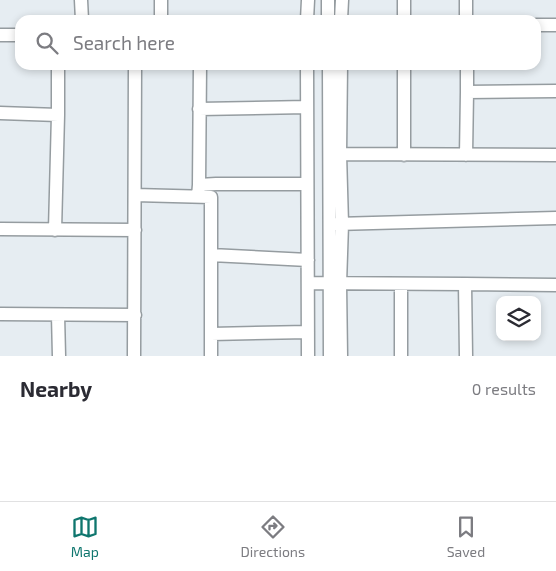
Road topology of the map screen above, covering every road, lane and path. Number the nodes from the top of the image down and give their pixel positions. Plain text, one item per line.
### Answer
1 (81, 0) edge
2 (161, 0) edge
3 (308, 0) edge
4 (328, 0) edge
5 (342, 0) edge
6 (404, 0) edge
7 (466, 0) edge
8 (82, 15) edge
9 (161, 15) edge
10 (308, 15) edge
11 (328, 15) edge
12 (341, 15) edge
13 (404, 15) edge
14 (466, 15) edge
15 (541, 25) edge
16 (556, 25) edge
17 (0, 34) edge
18 (15, 35) edge
19 (58, 70) edge
20 (135, 70) edge
21 (200, 70) edge
22 (307, 70) edge
23 (329, 70) edge
24 (341, 70) edge
25 (404, 70) edge
26 (467, 70) edge
27 (556, 91) edge
28 (467, 92) junction
29 (307, 107) junction
30 (199, 109) junction
31 (0, 114) edge
32 (58, 114) junction
33 (335, 154) junction
34 (404, 154) junction
35 (466, 155) junction
36 (556, 155) edge
37 (329, 178) junction
38 (307, 182) junction
39 (198, 191) junction
40 (135, 195) junction
41 (556, 218) edge
42 (336, 224) junction
43 (0, 229) edge
44 (55, 230) junction
45 (135, 230) junction
46 (211, 255) junction
47 (308, 260) junction
48 (308, 283) junction
49 (335, 284) junction
50 (401, 284) junction
51 (465, 284) junction
52 (556, 285) edge
53 (0, 314) edge
54 (58, 315) junction
55 (135, 315) junction
56 (308, 332) junction
57 (211, 334) junction
58 (58, 356) edge
59 (134, 356) edge
60 (211, 356) edge
61 (308, 356) edge
62 (330, 356) edge
63 (341, 356) edge
64 (401, 356) edge
65 (466, 356) edge

1 - 8 street
2 - 9 street
3 - 10 street
4 - 11 street
5 - 12 street
6 - 13 street
7 - 14 street
15 - 16 street
17 - 18 street
19 - 32 street
20 - 40 street
21 - 30 street
22 - 29 street
23 - 33 street
24 - 33 street
25 - 34 street
26 - 28 street
27 - 28 street
28 - 35 street
29 - 30 street
29 - 38 street
30 - 39 street
31 - 32 street
32 - 44 street
33 - 34 street
33 - 37 street
33 - 42 street
34 - 35 street
35 - 36 street
37 - 38 street
37 - 42 street
38 - 39 street
38 - 47 street
39 - 40 street
39 - 46 street
40 - 45 street
41 - 42 street
42 - 49 street
43 - 44 street
44 - 45 street
45 - 55 street
46 - 47 street
46 - 57 street
47 - 48 street
48 - 49 street
48 - 56 street
49 - 50 street
49 - 62 street
49 - 63 street
50 - 51 street
50 - 64 street
51 - 52 street
51 - 65 street
53 - 54 street
54 - 55 street
54 - 58 street
55 - 59 street
56 - 57 street
56 - 61 street
57 - 60 street

